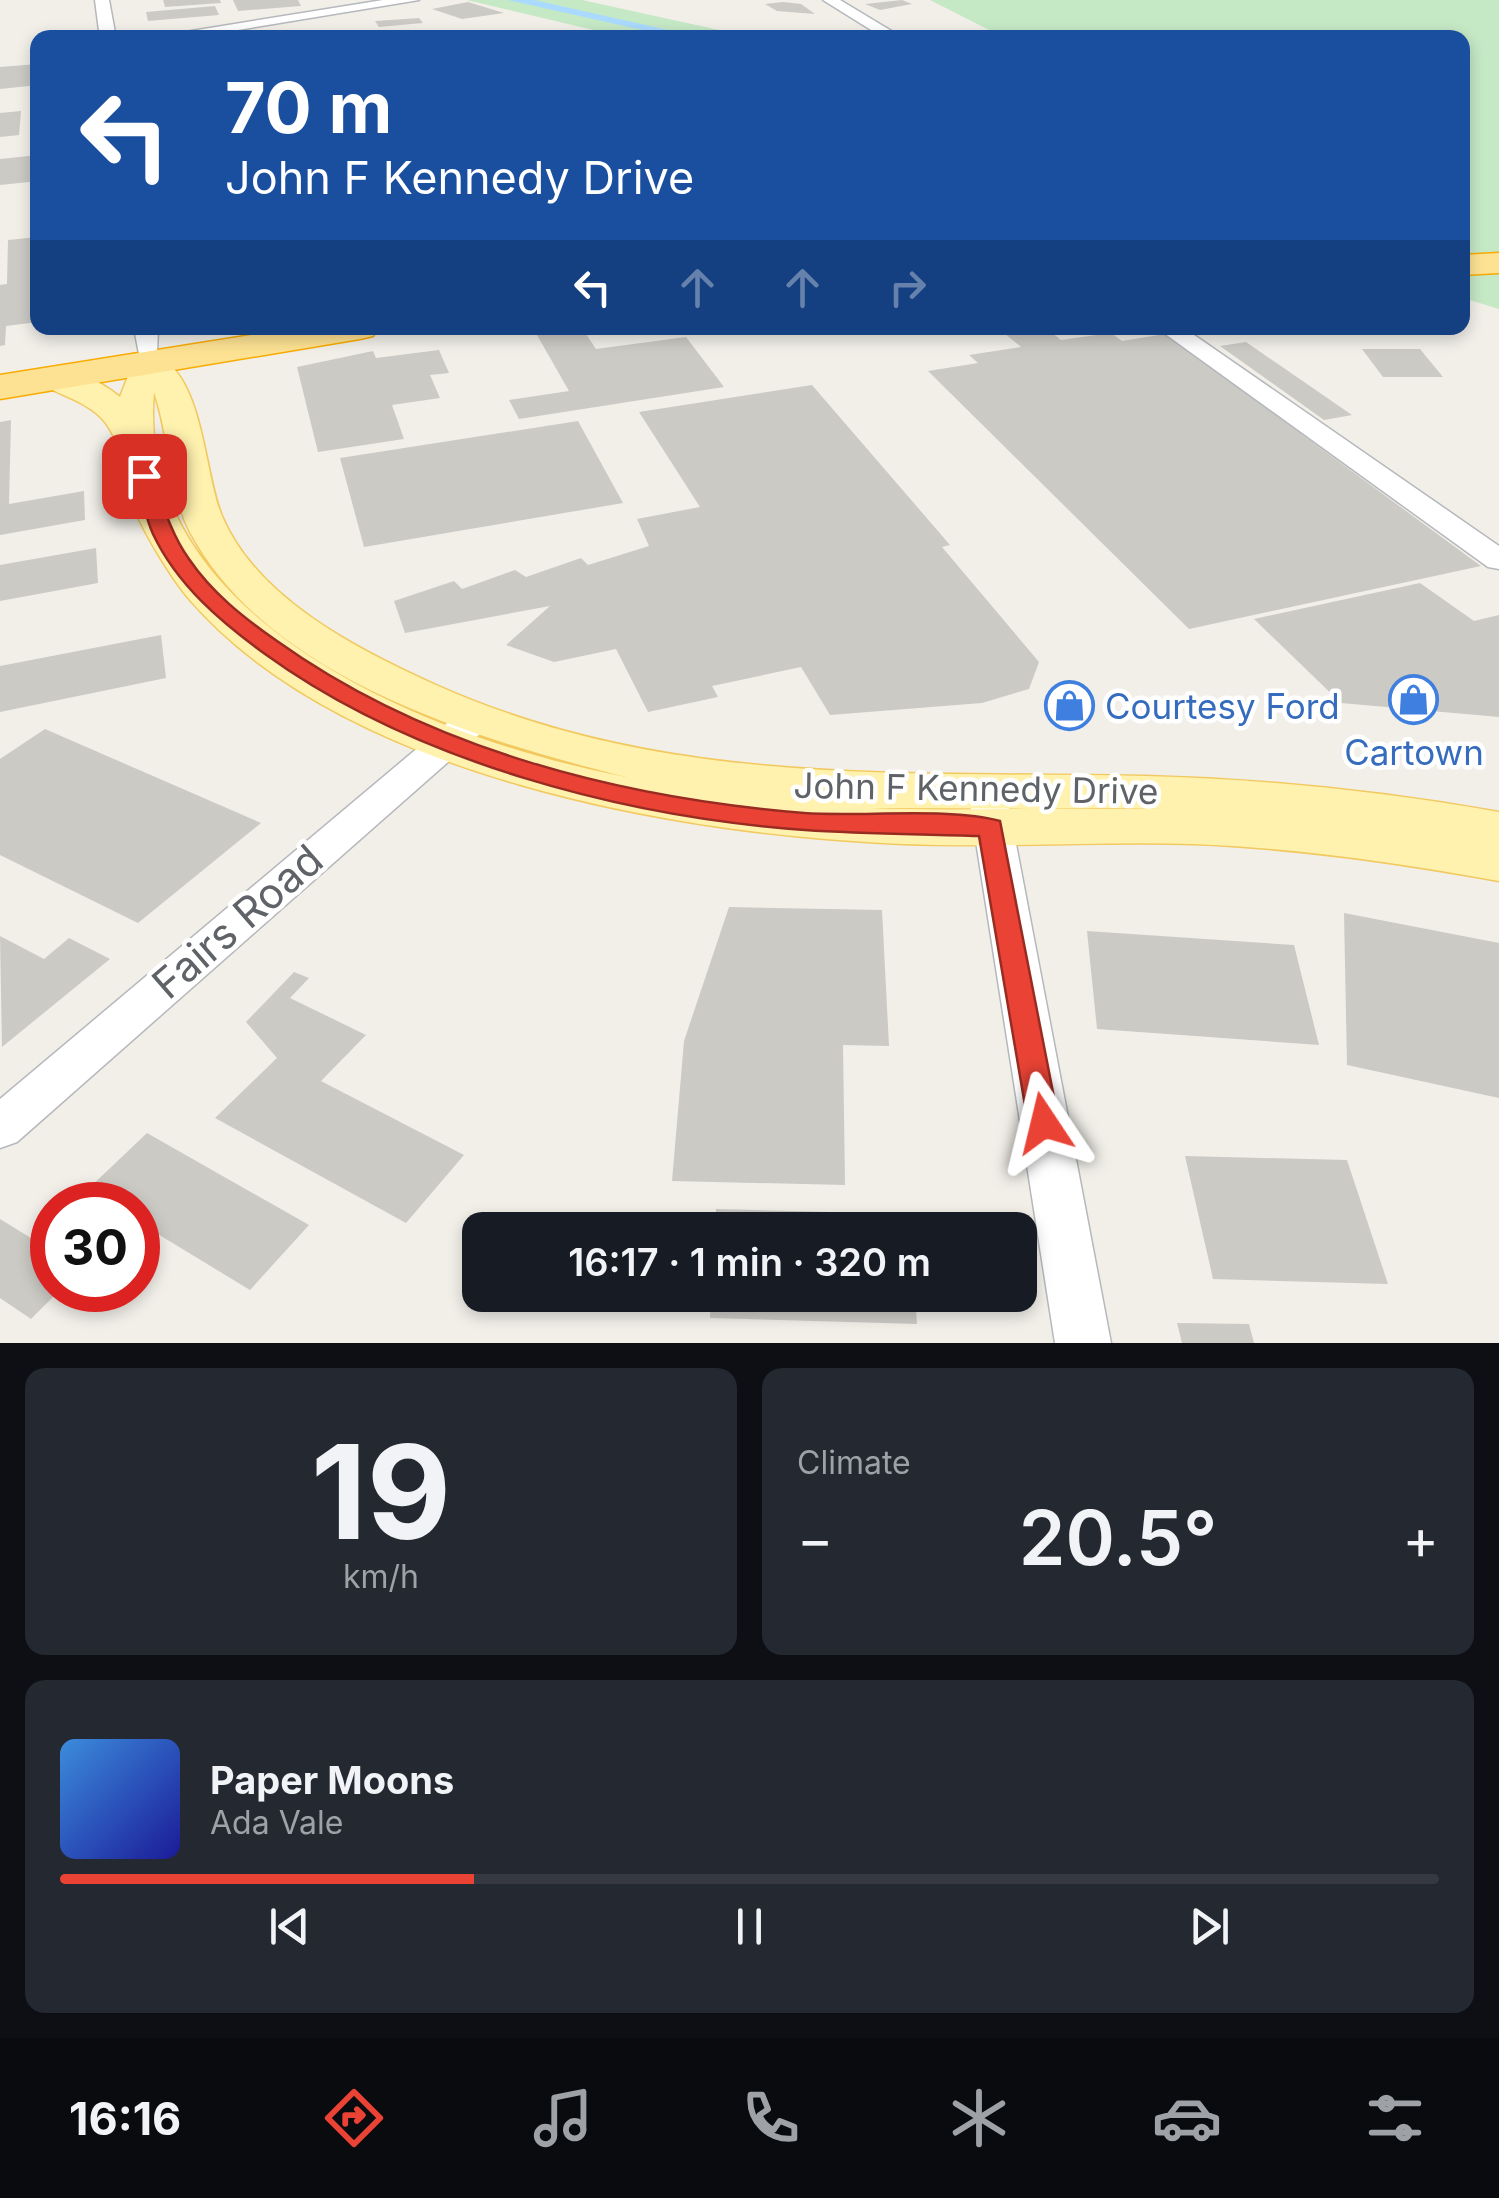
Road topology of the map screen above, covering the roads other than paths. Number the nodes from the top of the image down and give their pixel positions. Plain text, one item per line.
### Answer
1 (102, 0) edge
2 (412, 0) edge
3 (830, 0) edge
4 (107, 30) edge
5 (209, 30) edge
6 (882, 30) edge
7 (1499, 263) edge
8 (1470, 265) edge
9 (259, 335) edge
10 (333, 335) edge
11 (1179, 335) edge
12 (154, 359) edge
13 (0, 371) edge
14 (54, 379) junction
15 (0, 387) edge
16 (138, 446) junction
17 (192, 486) junction
18 (148, 494) junction
19 (1499, 560) edge
20 (461, 729) junction
21 (989, 810) junction
22 (1499, 829) edge
23 (1499, 864) edge
24 (0, 1128) edge
25 (1083, 1343) edge

1 - 4 street
2 - 5 street
3 - 6 street
7 - 8 highway
9 - 12 highway
10 - 12 highway
11 - 19 street
12 - 13 highway
12 - 14 highway
12 - 16 main road, John F Kennedy Drive
12 - 17 main road, John F Kennedy Drive
14 - 15 highway
14 - 16 main road
16 - 18 main road, John F Kennedy Drive
17 - 18 main road
17 - 20 main road, John F Kennedy Drive
18 - 20 main road, John F Kennedy Drive
20 - 21 main road, John F Kennedy Drive
20 - 24 street, Fairs Road
21 - 22 main road, John F Kennedy Drive
21 - 23 main road, John F Kennedy Drive
21 - 25 street

